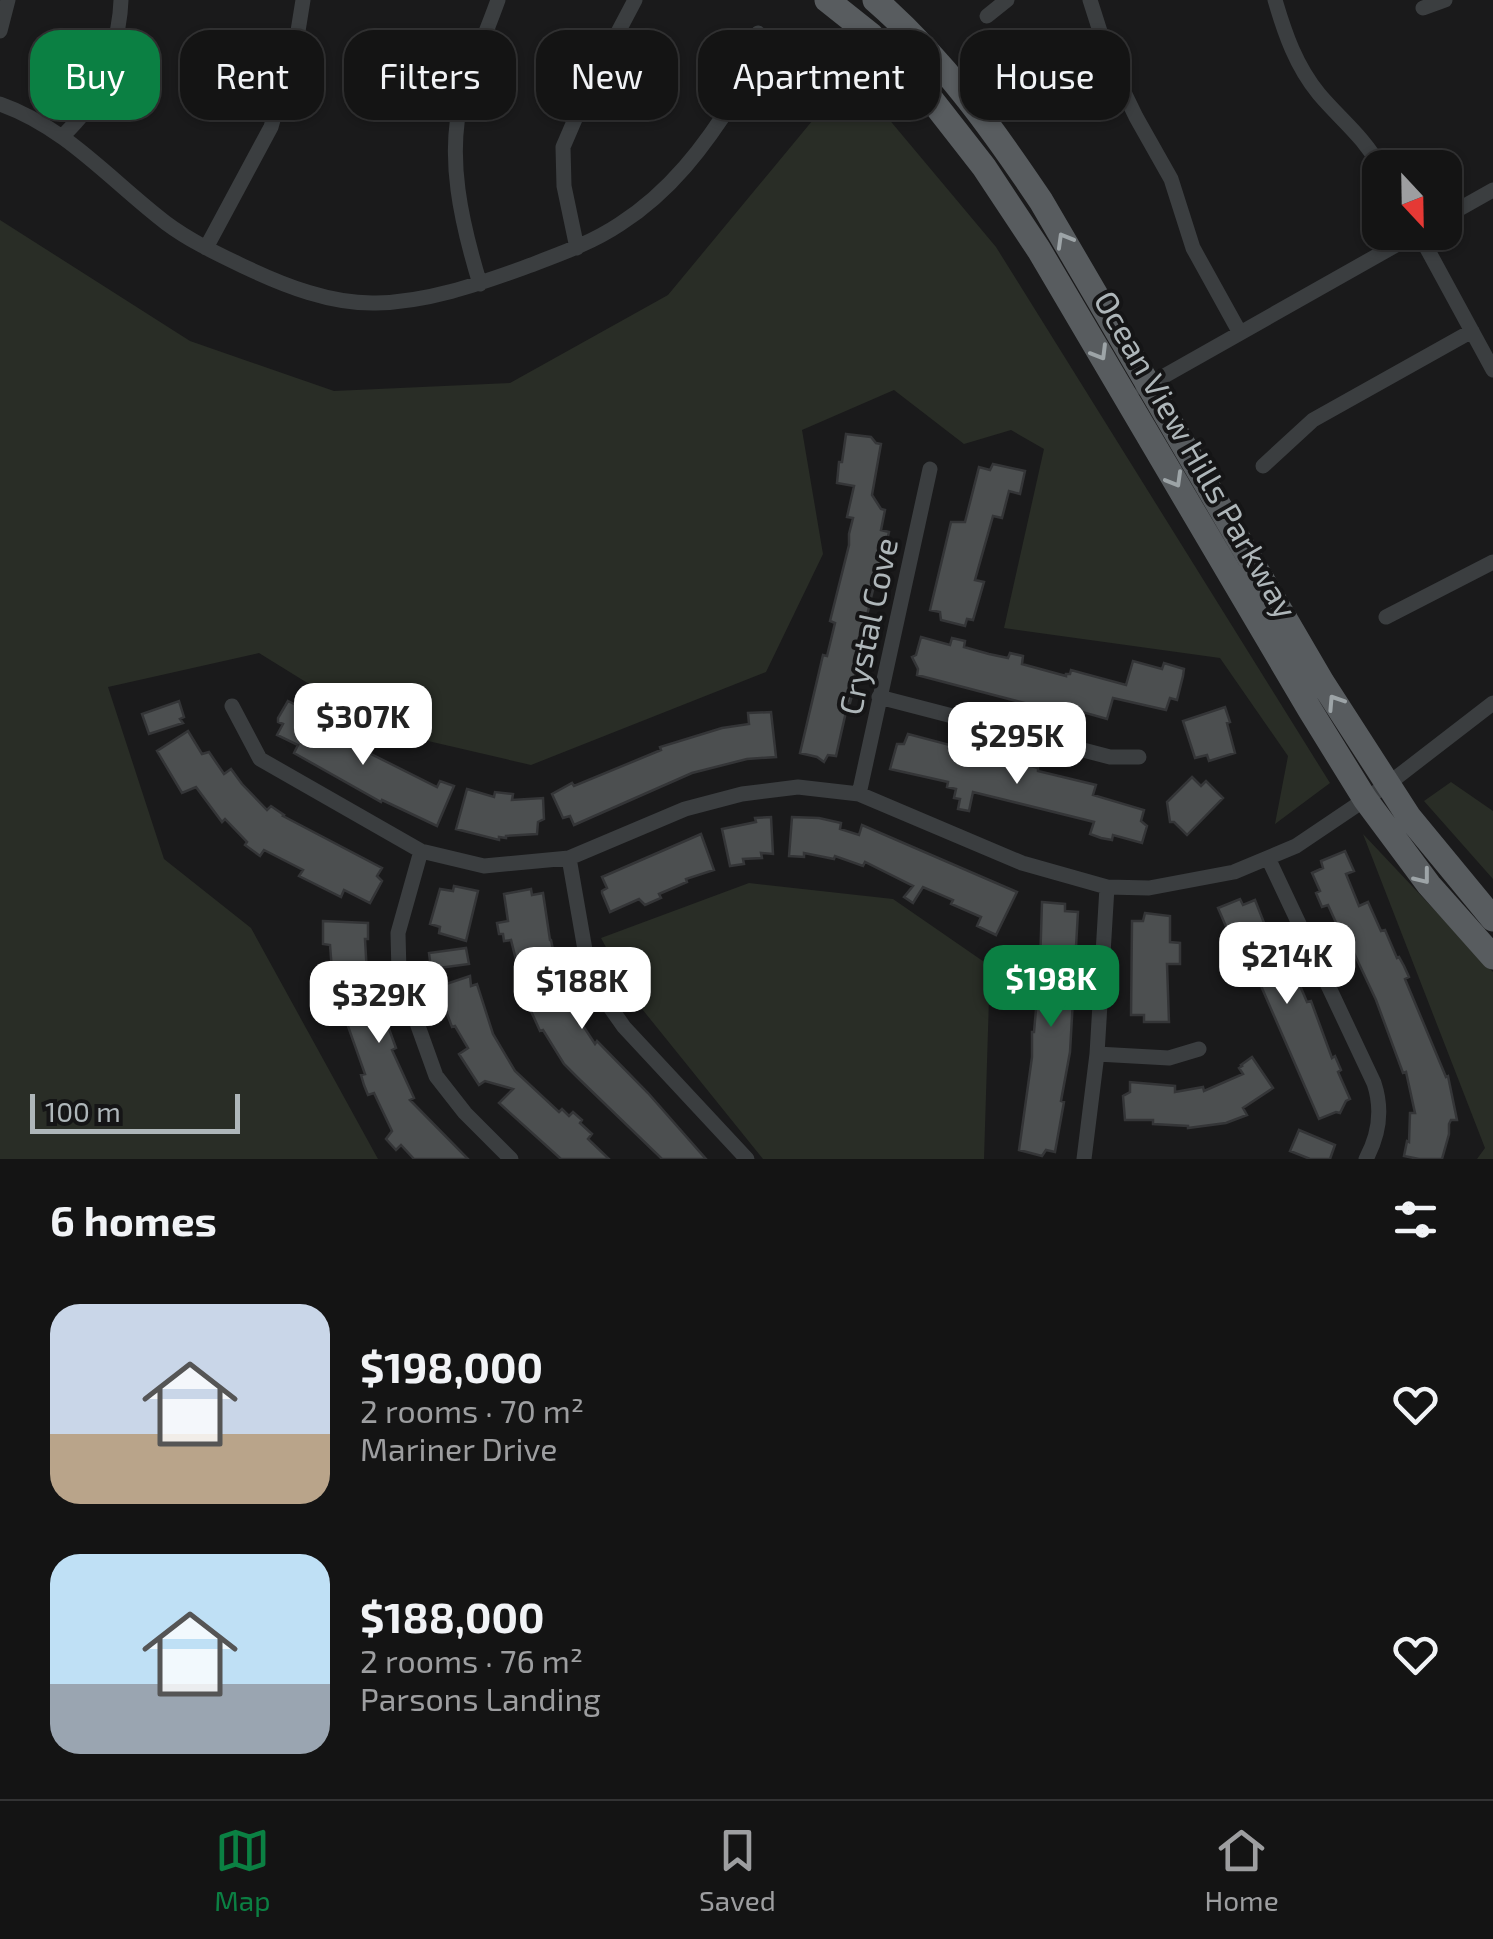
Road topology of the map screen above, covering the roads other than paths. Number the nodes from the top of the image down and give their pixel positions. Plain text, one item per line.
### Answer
1 (8, 0) edge
2 (121, 0) edge
3 (303, 0) edge
4 (498, 0) edge
5 (635, 0) edge
6 (827, 0) edge
7 (875, 0) edge
8 (1007, 0) edge
9 (1090, 0) edge
10 (1275, 0) edge
11 (1445, 0) edge
12 (1423, 8) dead end
13 (986, 16) dead end
14 (0, 31) edge
15 (0, 104) edge
16 (722, 120) edge
17 (62, 136) junction
18 (1370, 150) edge
19 (1493, 190) edge
20 (1462, 207) edge
21 (206, 248) junction
22 (576, 248) junction
23 (1387, 250) edge
24 (1427, 250) edge
25 (480, 284) junction
26 (1472, 331) junction
27 (1240, 332) junction
28 (1493, 370) edge
29 (1137, 390) junction
30 (1263, 466) dead end
31 (930, 469) dead end
32 (1493, 562) edge
33 (1386, 617) dead end
34 (879, 697) junction
35 (1493, 703) edge
36 (232, 706) dead end
37 (1139, 757) dead end
38 (1375, 792) junction
39 (859, 794) junction
40 (420, 850) junction
41 (569, 858) junction
42 (1268, 858) junction
43 (1107, 887) junction
44 (1493, 919) edge
45 (1493, 957) edge
46 (1199, 1049) dead end
47 (1097, 1054) junction
48 (511, 1159) edge
49 (746, 1159) edge
50 (1084, 1159) edge
51 (1366, 1159) edge

1 - 14 street
2 - 17 street
3 - 21 street
4 - 25 street
5 - 22 street
6 -> 29 main road, Ocean View Hills Parkway
29 -> 7 main road, Ocean View Hills Parkway
8 - 13 street
9 - 27 street
10 - 18 street
11 - 12 street
15 - 17 street
16 - 22 street
17 - 21 street
19 - 20 street
21 - 25 street
22 - 25 street
23 - 27 street
24 - 26 street
26 - 28 street
26 - 30 street
27 - 29 street
29 - 38 main road, Ocean View Hills Parkway
31 - 34 street, Crystal Cove
32 - 33 street
34 - 37 street
34 - 39 street, Crystal Cove
35 - 38 street
36 - 40 street
38 - 42 street
38 - 44 main road, Ocean View Hills Parkway
38 -> 45 main road, Ocean View Hills Parkway
39 - 41 street
39 - 43 street
40 - 41 street
40 - 48 street
41 - 49 street
42 - 43 street
42 - 51 street
43 - 47 street
46 - 47 street
47 - 50 street

